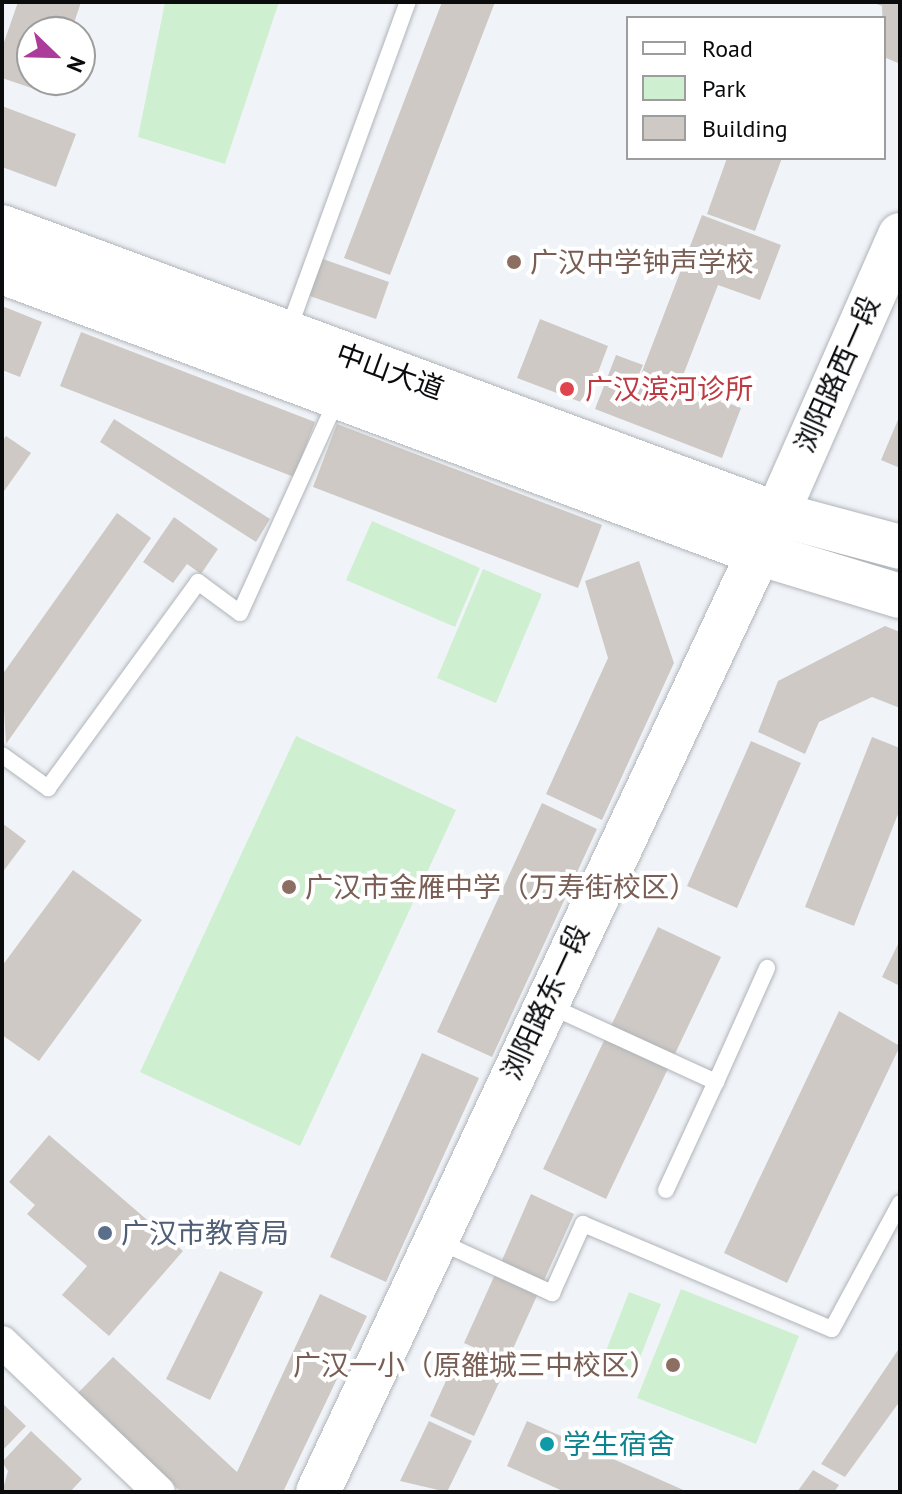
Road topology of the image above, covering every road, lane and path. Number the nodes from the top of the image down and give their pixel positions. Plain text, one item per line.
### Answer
1 (408, 2) edge
2 (2, 227) edge
3 (900, 235) edge
4 (2, 272) edge
5 (900, 308) edge
6 (288, 333) junction
7 (338, 398) junction
8 (790, 518) junction
9 (900, 547) edge
10 (755, 552) junction
11 (900, 596) edge
12 (2, 755) edge
13 (767, 968) dead end
14 (544, 1004) junction
15 (716, 1082) junction
16 (666, 1190) dead end
17 (900, 1203) edge
18 (435, 1240) junction
19 (2, 1342) edge
20 (159, 1492) edge
21 (318, 1492) edge

1 - 6 lane
2 - 6 main road, 中山大道
3 - 8 main road, 浏阳路西一段
4 - 7 main road, 中山大道
5 - 8 main road
6 - 8 main road, 中山大道
7 - 10 main road, 中山大道
7 - 12 lane
8 - 9 main road, 中山大道
8 - 10 main road, 浏阳路东一段
10 - 11 main road, 中山大道
10 - 14 main road, 浏阳路东一段
13 - 15 lane
14 - 15 lane
14 - 18 main road, 浏阳路东一段
15 - 16 lane
17 - 18 lane
18 - 21 main road, 浏阳路东一段
19 - 20 street

